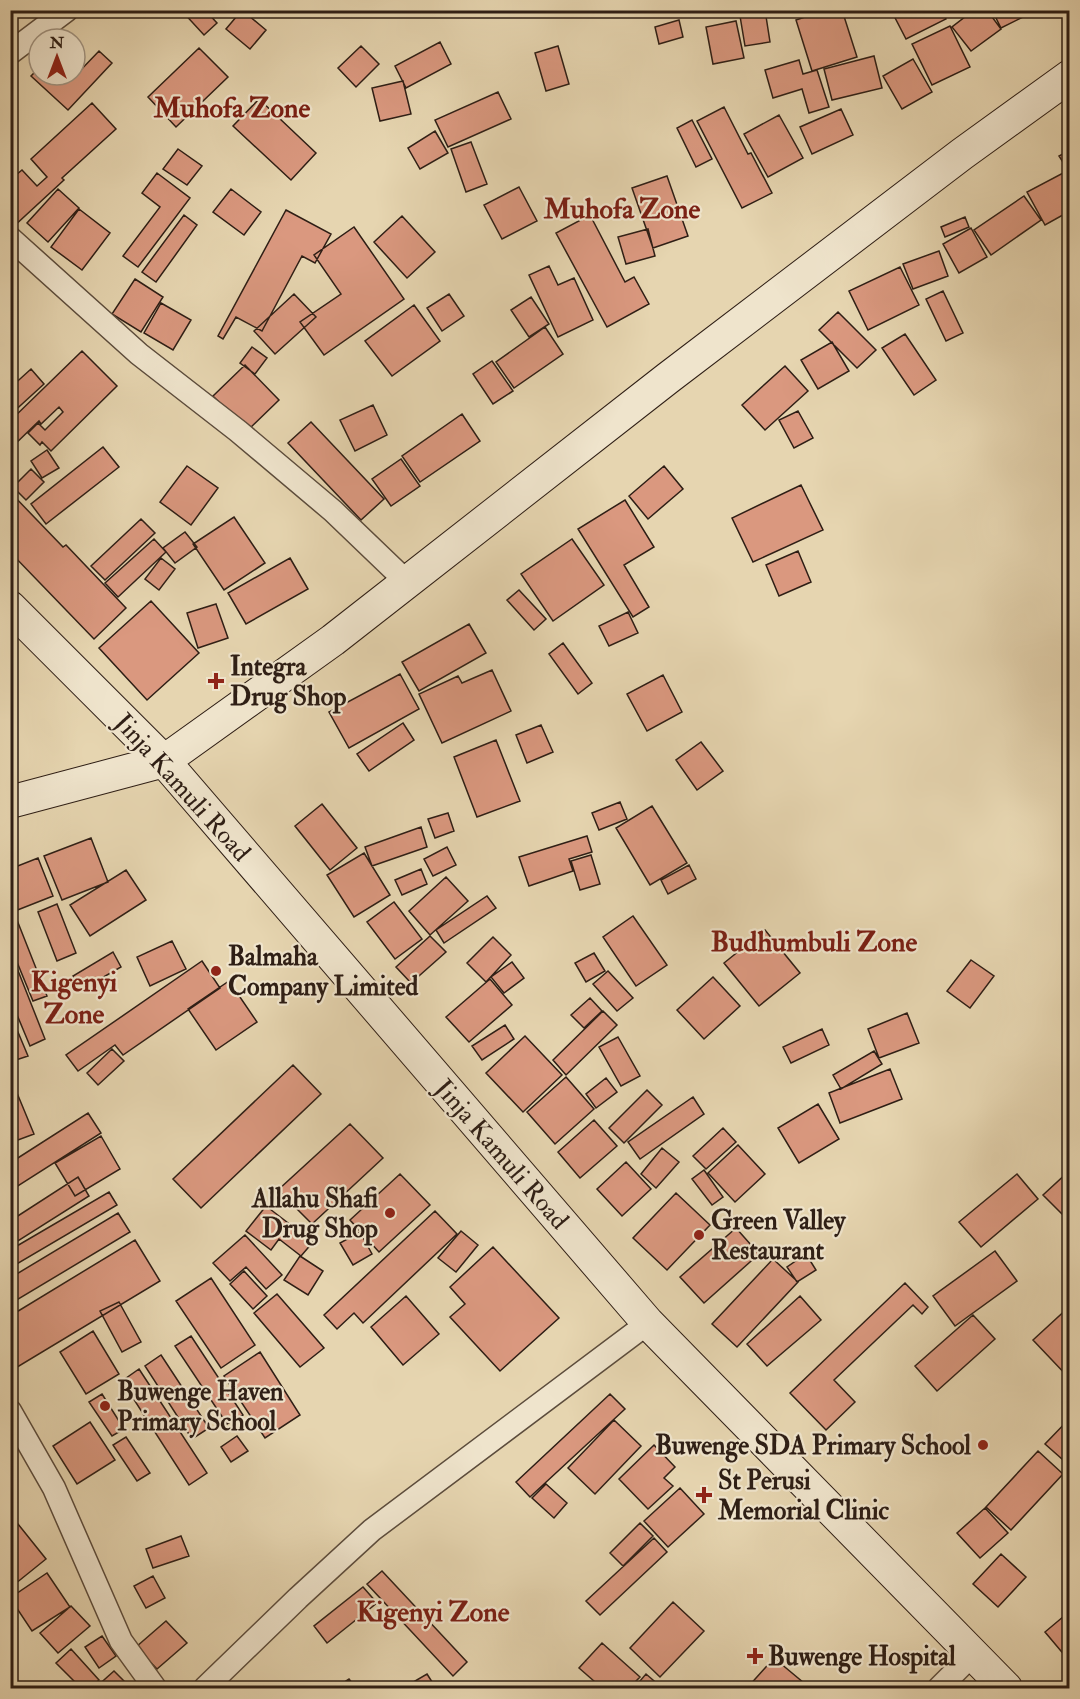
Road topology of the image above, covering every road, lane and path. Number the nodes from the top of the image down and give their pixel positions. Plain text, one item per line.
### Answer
1 (67, 10) edge
2 (10, 53) edge
3 (1070, 76) edge
4 (10, 238) edge
5 (408, 583) junction
6 (10, 607) edge
7 (164, 762) junction
8 (10, 802) edge
9 (648, 1323) junction
10 (10, 1411) edge
11 (973, 1654) junction
12 (156, 1689) edge
13 (205, 1689) edge
14 (939, 1689) edge
15 (1006, 1689) edge

1 - 2 street
3 - 5 main road
4 - 5 street
5 - 7 main road
6 - 7 main road, Jinja Kamuli Road
7 - 8 main road
7 - 9 main road, Jinja Kamuli Road
9 - 11 main road, Jinja Kamuli Road
9 - 13 street
10 - 12 street
11 - 14 street
11 - 15 main road, Jinja Kamuli Road

